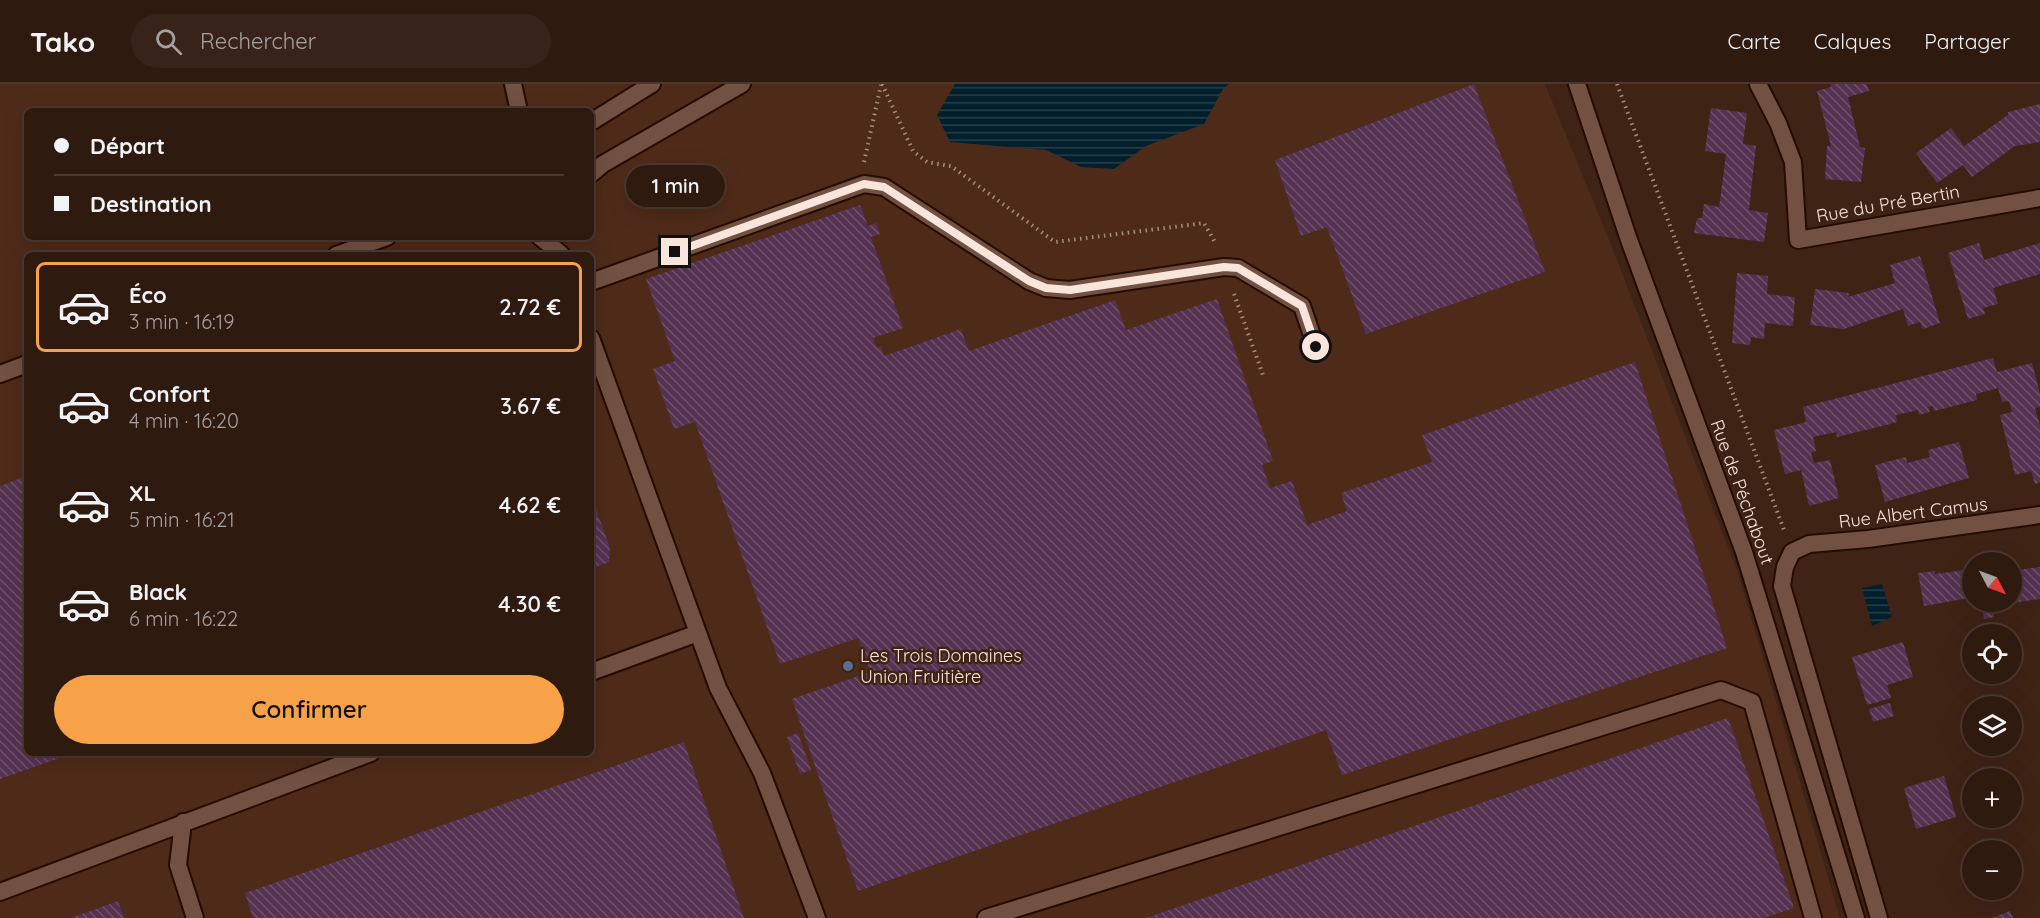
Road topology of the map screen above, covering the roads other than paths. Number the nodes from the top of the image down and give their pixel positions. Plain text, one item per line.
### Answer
1 (513, 84) edge
2 (652, 84) edge
3 (742, 84) edge
4 (1577, 84) edge
5 (1758, 84) edge
6 (518, 108) edge
7 (594, 120) edge
8 (594, 172) edge
9 (2040, 198) edge
10 (378, 240) edge
11 (544, 240) edge
12 (344, 252) edge
13 (558, 252) edge
14 (594, 281) edge
15 (594, 346) edge
16 (1316, 347) dead end
17 (24, 365) edge
18 (0, 374) edge
19 (2040, 515) edge
20 (698, 633) junction
21 (594, 671) edge
22 (363, 756) edge
23 (183, 822) junction
24 (0, 892) edge
25 (195, 918) edge
26 (817, 918) edge
27 (986, 918) edge
28 (1813, 918) edge
29 (1856, 918) edge
30 (1880, 918) edge

1 - 6 street
2 - 7 street
3 - 8 street
4 - 29 street, Rue de Péchabout
5 - 9 street, Rue du Pré Bertin
10 - 12 street
11 - 13 street
14 - 16 street
15 - 20 street
17 - 18 street
19 - 30 street, Rue Albert Camus
20 - 21 street
20 - 26 street
22 - 23 street
23 - 24 street
23 - 25 street
27 - 28 street

